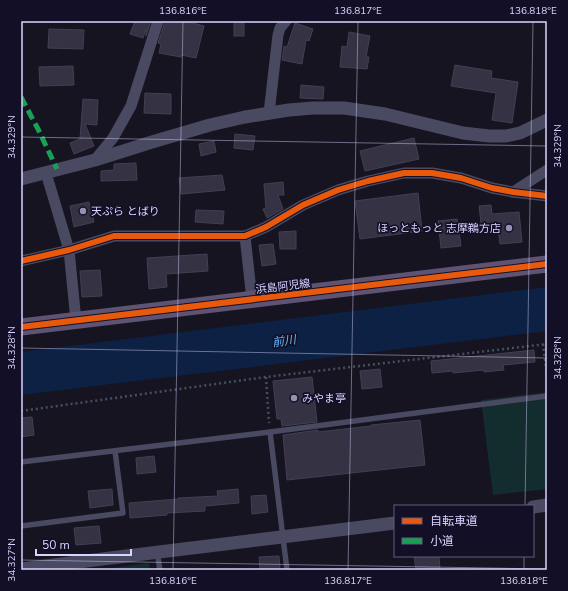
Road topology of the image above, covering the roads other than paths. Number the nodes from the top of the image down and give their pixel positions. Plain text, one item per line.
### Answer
1 (158, 21) edge
2 (286, 21) edge
3 (269, 113) junction
4 (547, 120) edge
5 (95, 160) junction
6 (547, 170) edge
7 (46, 173) junction
8 (21, 179) edge
9 (513, 192) junction
10 (547, 196) edge
11 (245, 236) junction
12 (69, 250) junction
13 (21, 262) edge
14 (547, 264) edge
15 (252, 300) junction
16 (76, 321) junction
17 (21, 327) edge
18 (547, 396) edge
19 (270, 432) junction
20 (115, 451) junction
21 (21, 462) edge
22 (547, 505) edge
23 (534, 507) edge
24 (394, 524) edge
25 (21, 526) edge
26 (283, 537) junction
27 (157, 552) junction
28 (21, 569) edge
29 (160, 570) edge
30 (287, 570) edge

1 - 5 street
2 - 3 street
3 - 4 street
3 - 5 street
5 - 7 street
6 - 9 street
7 - 8 street
7 - 12 street
9 - 10 street
9 - 11 street
11 - 12 street
11 - 15 street
12 - 13 street
12 - 16 street
14 - 15 main road, 浜島阿児線
15 - 16 main road, 浜島阿児線
16 - 17 main road, 浜島阿児線
18 - 19 lane
19 - 20 lane
19 - 26 lane
20 - 21 lane
20 - 25 lane
22 - 23 street
24 - 26 street
26 - 27 street
26 - 30 lane
27 - 28 street
27 - 29 lane

